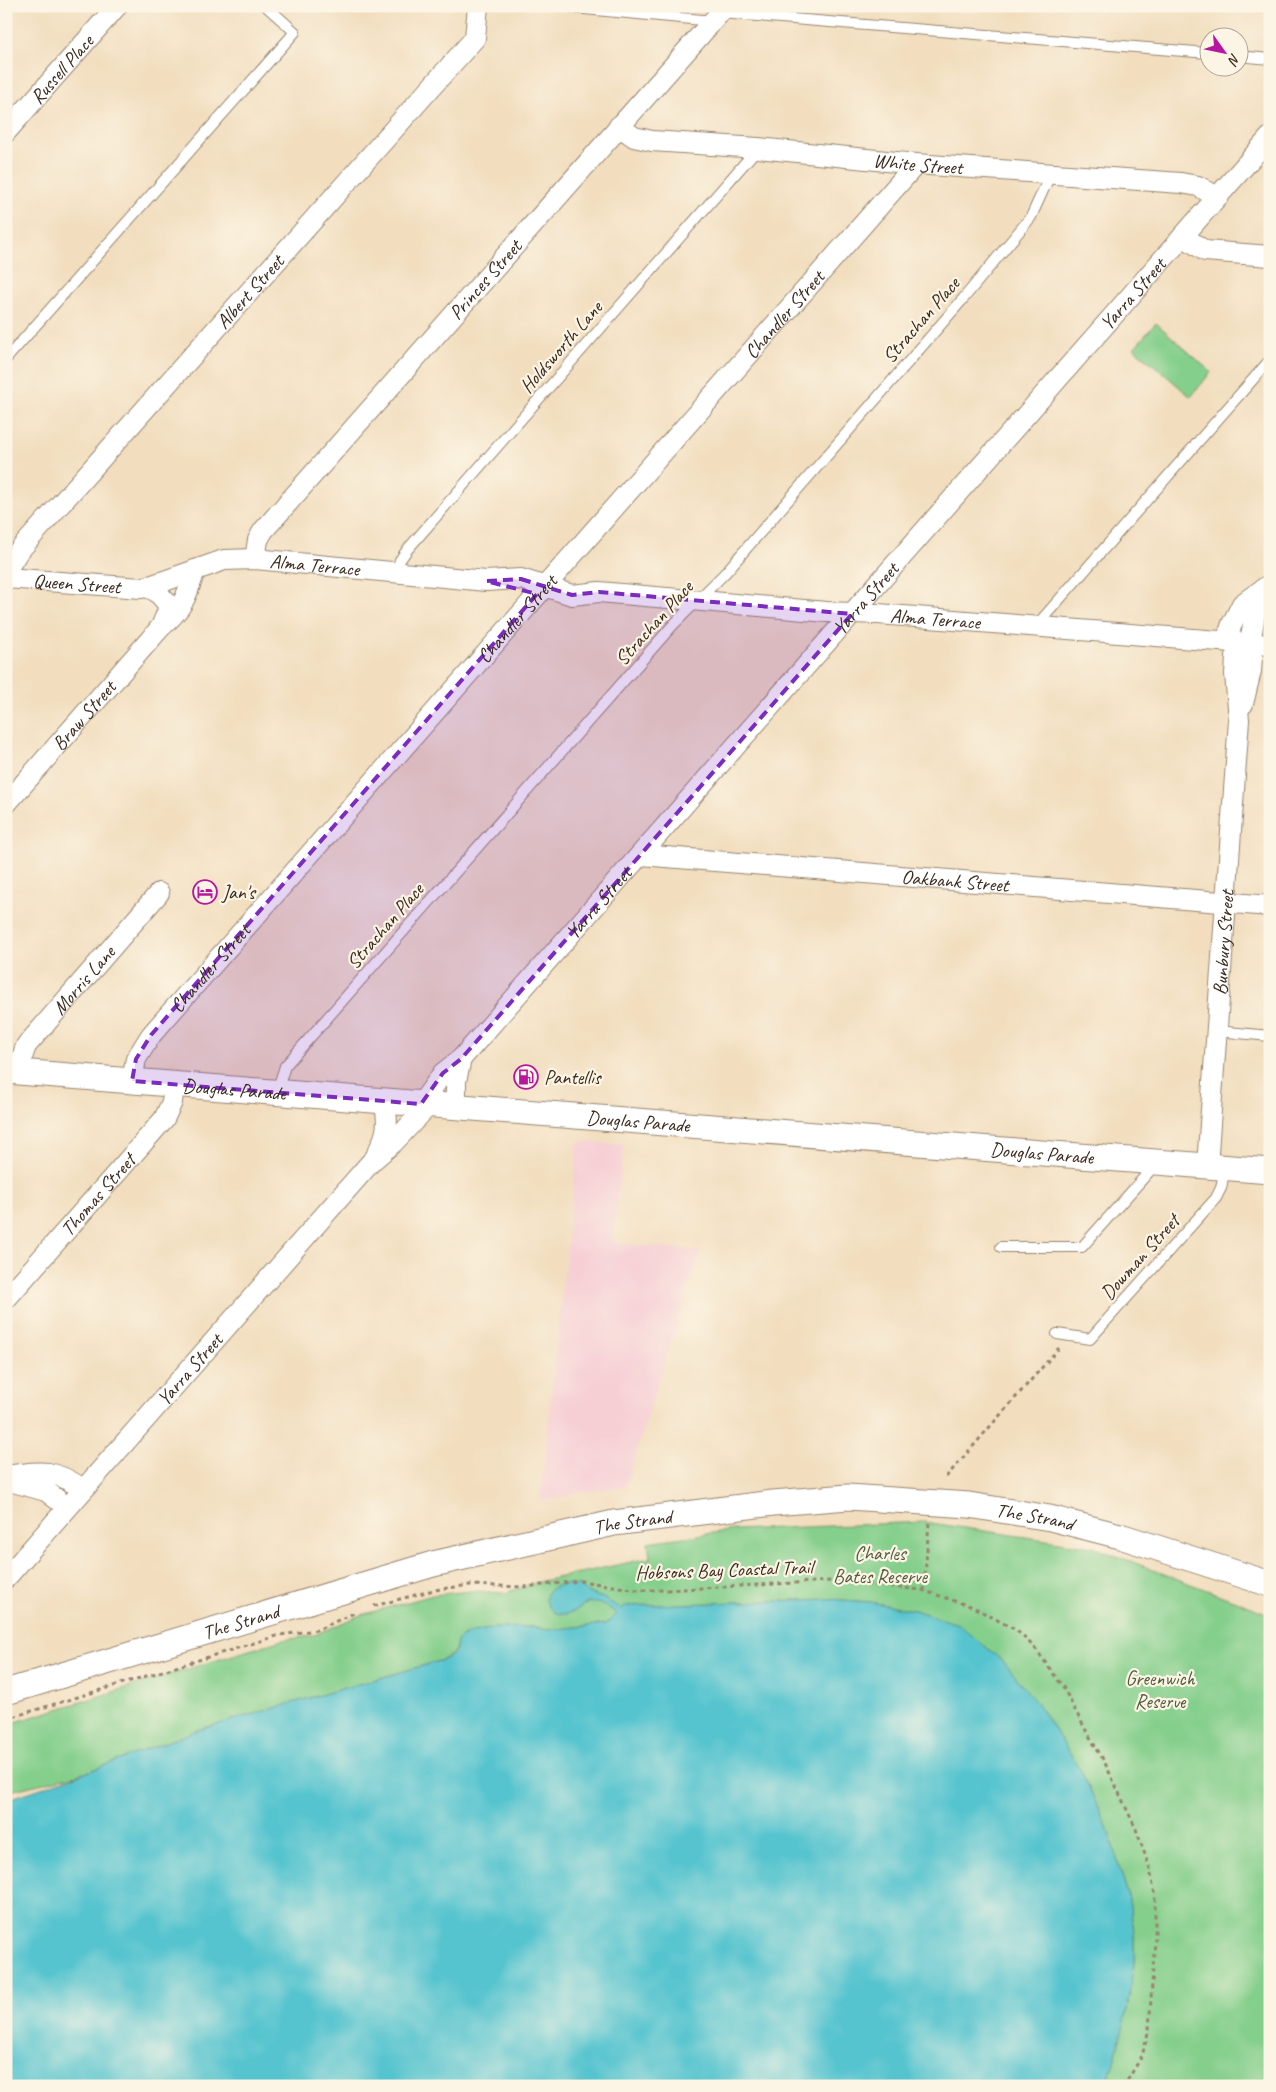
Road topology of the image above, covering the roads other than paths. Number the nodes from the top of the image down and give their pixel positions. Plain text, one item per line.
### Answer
1 (117, 6) edge
2 (266, 6) edge
3 (478, 6) edge
4 (574, 8) dead end
5 (720, 13) edge
6 (1198, 53) edge
7 (1248, 57) edge
8 (1270, 59) edge
9 (619, 126) junction
10 (6, 132) edge
11 (1270, 137) edge
12 (758, 148) junction
13 (916, 164) junction
14 (1051, 173) junction
15 (1217, 197) junction
16 (1183, 236) junction
17 (1270, 256) edge
18 (6, 359) edge
19 (1270, 360) edge
20 (255, 559) junction
21 (195, 570) junction
22 (6, 571) edge
23 (558, 571) junction
24 (396, 573) junction
25 (6, 578) edge
26 (1270, 585) edge
27 (147, 587) junction
28 (599, 592) junction
29 (538, 593) junction
30 (696, 602) junction
31 (852, 614) junction
32 (161, 627) junction
33 (1035, 627) junction
34 (1247, 643) edge
35 (6, 804) edge
36 (641, 855) junction
37 (159, 893) dead end
38 (1226, 903) junction
39 (1270, 906) edge
40 (1217, 1031) junction
41 (1270, 1036) edge
42 (462, 1059) junction
43 (11, 1072) edge
44 (132, 1081) junction
45 (174, 1084) junction
46 (277, 1092) junction
47 (384, 1101) junction
48 (425, 1104) junction
49 (456, 1107) junction
50 (372, 1161) junction
51 (1157, 1163) junction
52 (1216, 1167) junction
53 (1270, 1171) edge
54 (1002, 1247) dead end
55 (6, 1299) edge
56 (1058, 1334) dead end
57 (6, 1476) edge
58 (6, 1480) edge
59 (83, 1489) junction
60 (67, 1507) junction
61 (6, 1578) edge
62 (1270, 1584) edge
63 (6, 1692) edge

1 - 10 street, Russell Place
2 - 18 lane
3 - 22 street, Albert Street
4 - 5 lane
5 - 6 lane
5 - 9 street, Princes Street
7 - 8 lane
9 - 12 street, White Street
9 - 20 street, Princes Street
11 - 15 street, Yarra Street
12 - 13 street, White Street
12 - 24 lane, Holdsworth Lane
13 - 14 street, White Street
13 - 23 street, Chandler Street
14 - 15 street, White Street
14 - 30 lane, Strachan Place
15 - 16 street, Yarra Street
16 - 17 street
16 - 31 street, Yarra Street
19 - 33 lane
20 - 21 street, Alma Terrace
20 - 24 street, Alma Terrace
21 - 27 street, Alma Terrace
21 - 32 street, Braw Street
23 - 28 street, Alma Terrace
23 - 29 street, Chandler Street
24 - 29 street, Alma Terrace
25 - 27 street, Queen Street
26 - 34 street, Bunbury Street
27 - 32 street, Braw Street
28 - 29 street, Alma Terrace
28 - 30 street, Alma Terrace
29 - 44 street, Chandler Street
30 - 31 street, Alma Terrace
30 - 46 lane, Strachan Place
31 - 33 street, Alma Terrace
31 - 36 street, Yarra Street
32 - 35 street, Braw Street
33 - 34 street, Alma Terrace
34 - 38 street, Bunbury Street
36 - 38 street, Oakbank Street
36 - 42 street, Yarra Street
37 - 43 street, Morris Lane
38 - 39 street, Oakbank Street
38 - 40 street, Bunbury Street
40 - 41 lane
40 - 52 street, Bunbury Street
42 - 48 street, Yarra Street
42 - 49 street, Yarra Street
43 - 44 street, Douglas Parade
44 - 45 street, Douglas Parade
45 - 46 street, Douglas Parade
45 - 55 street, Thomas Street
46 - 47 street, Douglas Parade
47 - 48 street, Douglas Parade
47 - 50 street, Yarra Street
48 - 49 street, Douglas Parade
48 - 50 street, Yarra Street
49 - 51 street, Douglas Parade
50 - 59 street, Yarra Street
51 - 52 street, Douglas Parade
51 - 54 lane
52 - 53 street, Douglas Parade
52 - 56 lane, Dowman Street
57 - 59 street
58 - 60 street
59 - 60 street, Yarra Street
60 - 61 street, Yarra Street
62 - 63 street, The Strand

